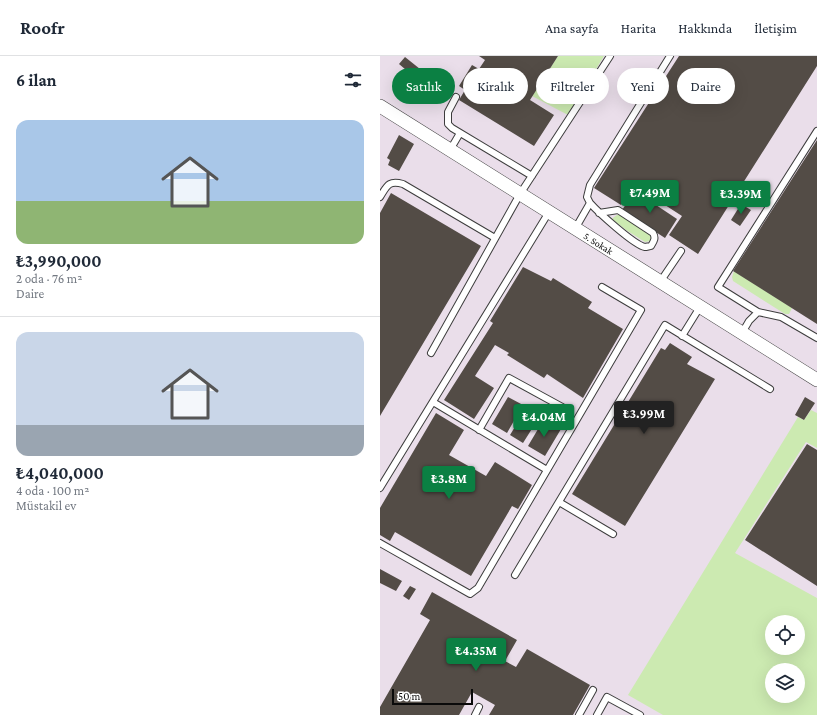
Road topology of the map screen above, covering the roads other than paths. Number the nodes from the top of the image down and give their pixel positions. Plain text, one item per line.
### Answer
1 (610, 56) edge
2 (670, 56) edge
3 (456, 97) dead end
4 (380, 106) edge
5 (817, 131) edge
6 (460, 133) junction
7 (450, 150) junction
8 (532, 176) junction
9 (520, 194) junction
10 (380, 198) edge
11 (590, 203) junction
12 (549, 212) junction
13 (599, 213) junction
14 (575, 229) junction
15 (495, 238) junction
16 (681, 251) dead end
17 (660, 282) junction
18 (602, 287) dead end
19 (700, 307) junction
20 (758, 312) junction
21 (742, 333) junction
22 (682, 336) junction
23 (817, 338) edge
24 (431, 353) dead end
25 (817, 380) edge
26 (770, 389) dead end
27 (433, 402) junction
28 (564, 408) dead end
29 (479, 430) junction
30 (547, 470) junction
31 (380, 488) edge
32 (559, 502) junction
33 (613, 534) dead end
34 (380, 543) edge
35 (515, 575) dead end
36 (593, 690) dead end
37 (479, 707) dead end
38 (474, 715) edge
39 (578, 715) edge
40 (597, 715) edge
41 (640, 715) edge

1 - 8 lane
2 - 11 lane
3 - 6 lane
4 - 7 street, 5. Sokak
5 - 20 lane
6 - 7 lane
6 - 8 lane
7 - 9 street, 5. Sokak
8 - 9 lane
9 - 12 street, 5. Sokak
9 - 15 lane
10 - 15 lane
11 - 13 lane
11 - 14 lane
12 - 14 street, 5. Sokak
12 - 27 lane
13 - 13 lane
14 - 17 street, 5. Sokak
15 - 24 lane
16 - 17 lane
17 - 19 street, 5. Sokak
18 - 30 lane
19 - 21 street, 5. Sokak
19 - 22 lane
20 - 21 lane
20 - 23 lane
21 - 25 street, 5. Sokak
22 - 26 lane
22 - 32 lane
27 - 29 lane
27 - 31 lane
28 - 29 lane
29 - 30 lane
30 - 34 lane
32 - 33 lane
32 - 35 lane
36 - 39 lane
37 - 38 lane
40 - 41 lane

